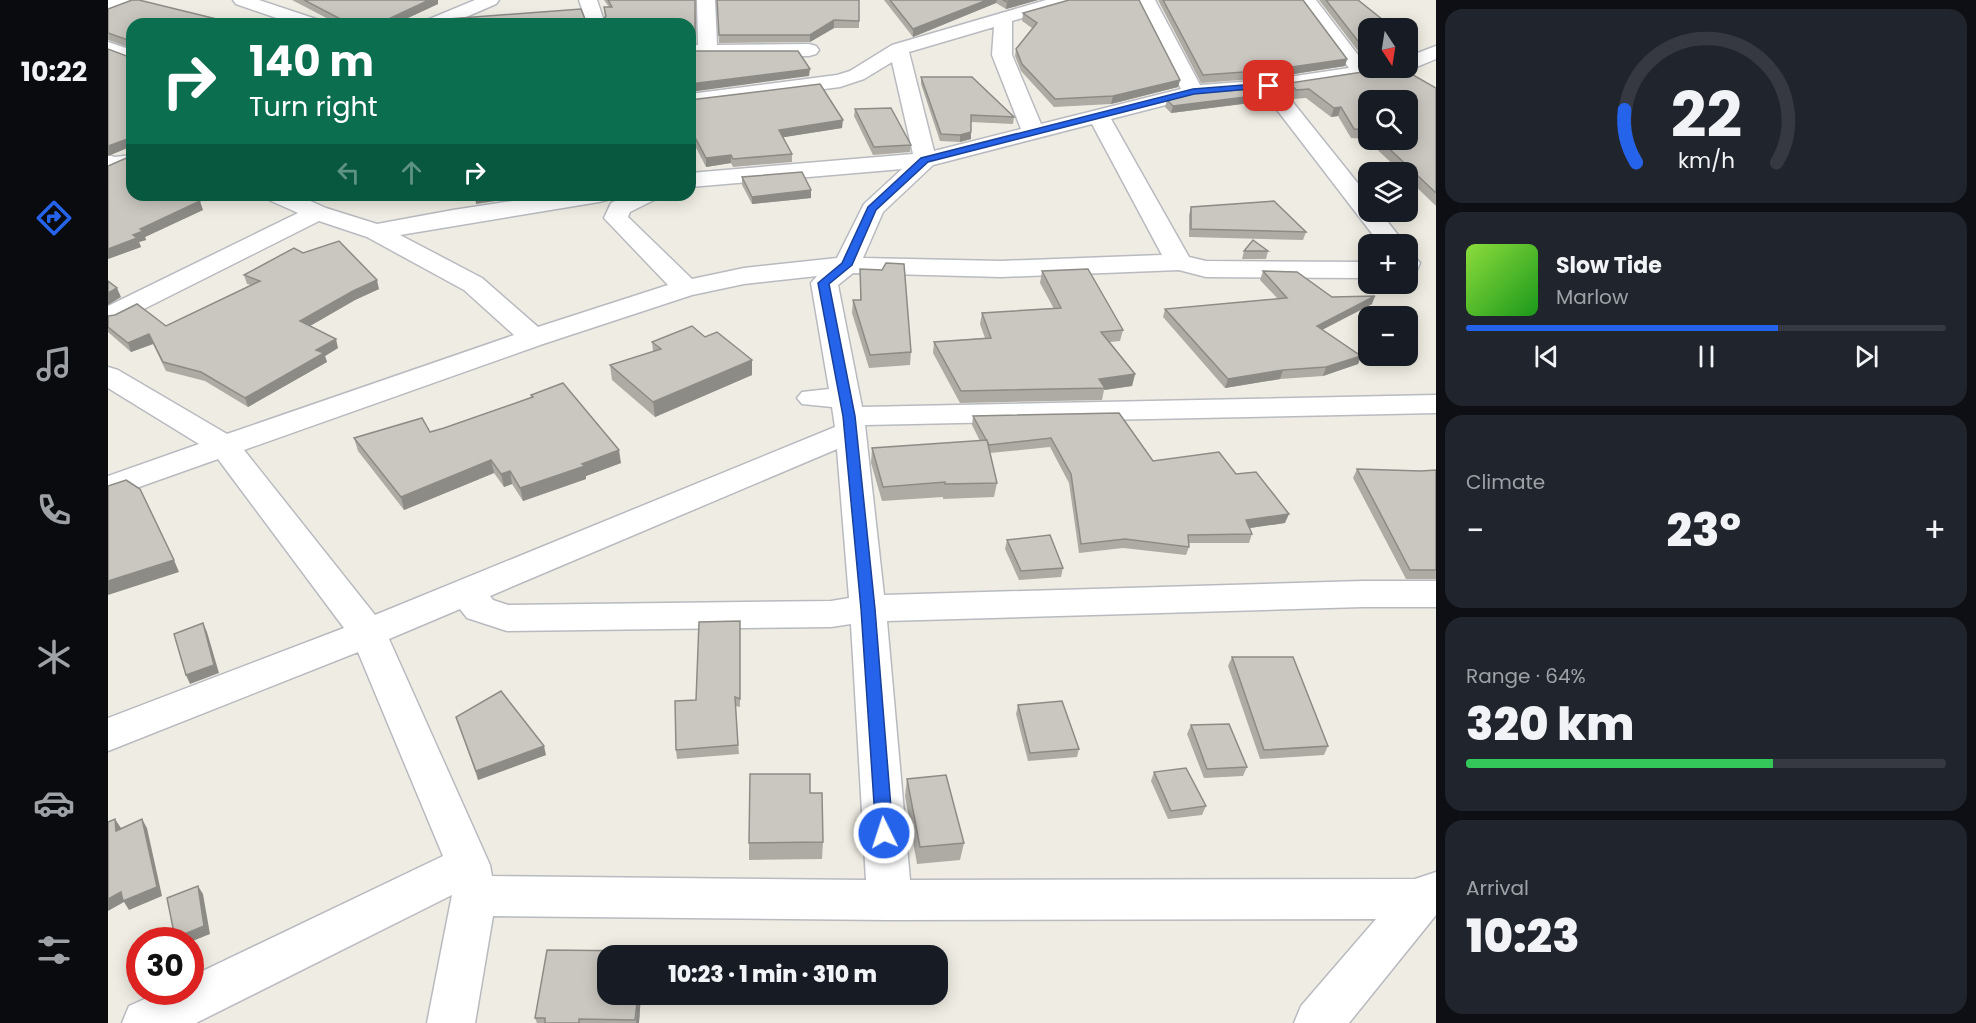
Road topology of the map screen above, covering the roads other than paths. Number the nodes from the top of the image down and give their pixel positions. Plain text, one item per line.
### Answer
1 (123, 0) edge
2 (242, 0) edge
3 (490, 0) edge
4 (588, 0) edge
5 (706, 0) edge
6 (1065, 0) edge
7 (1146, 0) edge
8 (1307, 0) edge
9 (108, 4) edge
10 (294, 18) edge
11 (448, 18) edge
12 (594, 18) edge
13 (1003, 18) junction
14 (108, 48) edge
15 (899, 49) junction
16 (809, 50) dead end
17 (699, 51) edge
18 (1436, 52) edge
19 (126, 54) edge
20 (1418, 59) edge
21 (1358, 66) edge
22 (1418, 70) edge
23 (1358, 74) edge
24 (1436, 76) edge
25 (1269, 86) junction
26 (1193, 92) junction
27 (696, 99) edge
28 (1098, 116) junction
29 (1033, 132) junction
30 (925, 160) junction
31 (696, 179) edge
32 (290, 201) edge
33 (559, 201) edge
34 (634, 201) edge
35 (317, 213) junction
36 (376, 232) junction
37 (1385, 234) edge
38 (1179, 261) junction
39 (847, 265) junction
40 (1358, 270) edge
41 (686, 288) junction
42 (108, 316) edge
43 (533, 338) junction
44 (108, 376) edge
45 (812, 398) dead end
46 (1436, 404) edge
47 (848, 415) junction
48 (223, 445) junction
49 (108, 487) edge
50 (466, 591) junction
51 (1436, 594) edge
52 (868, 609) junction
53 (368, 633) junction
54 (108, 735) edge
55 (471, 880) junction
56 (1429, 895) edge
57 (889, 900) junction
58 (146, 1023) edge
59 (451, 1023) edge
60 (1318, 1023) edge

1 - 9 street
2 - 10 street
3 - 11 street
4 - 12 street
5 - 17 street
6 - 13 street
7 - 26 street
8 - 21 street
13 - 15 street
13 - 29 street
14 - 19 street
15 - 27 street
15 - 30 street
16 - 17 street
18 - 20 street
22 - 24 street
23 - 25 street
25 - 26 street
25 - 37 street
26 - 28 street
28 - 29 street
28 - 38 street
29 - 30 street
30 - 31 street
30 - 39 street
32 - 35 street
33 - 36 street
34 - 41 street
35 - 36 street
35 - 42 street
36 - 43 street
38 - 39 street
38 - 40 street
39 - 41 street
39 - 47 street
41 - 43 street
43 - 48 street
44 - 48 street
45 - 47 street
46 - 47 street
47 - 50 street
47 - 52 street
48 - 49 street
48 - 53 street
50 - 52 street
50 - 53 street
51 - 52 street
52 - 57 street
53 - 54 street
53 - 55 street
55 - 57 street
55 - 58 street
55 - 59 street
56 - 57 street
56 - 60 street

